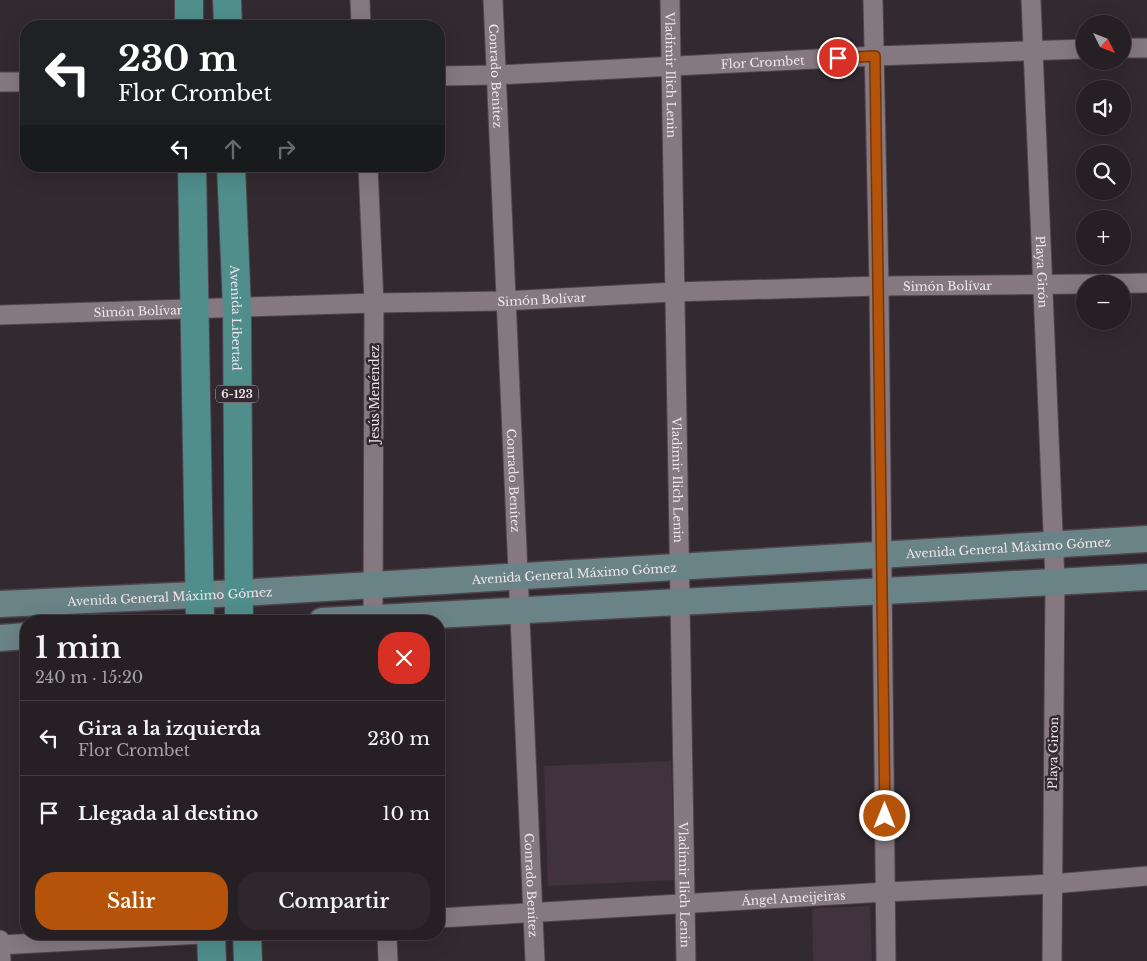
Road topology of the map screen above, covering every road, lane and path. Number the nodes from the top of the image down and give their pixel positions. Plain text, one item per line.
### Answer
1 (189, 0) edge
2 (228, 0) edge
3 (360, 0) edge
4 (493, 0) edge
5 (670, 0) edge
6 (873, 0) edge
7 (1031, 0) edge
8 (189, 20) edge
9 (228, 20) edge
10 (361, 20) edge
11 (1131, 48) edge
12 (1147, 48) edge
13 (1076, 49) edge
14 (1033, 51) junction
15 (875, 56) junction
16 (672, 66) junction
17 (445, 76) edge
18 (496, 76) junction
19 (0, 82) edge
20 (20, 82) edge
21 (192, 172) edge
22 (231, 172) edge
23 (368, 172) edge
24 (1131, 283) edge
25 (1147, 283) edge
26 (1044, 284) junction
27 (1076, 284) edge
28 (879, 286) junction
29 (674, 292) junction
30 (505, 301) junction
31 (374, 303) junction
32 (237, 309) junction
33 (194, 310) junction
34 (0, 315) edge
35 (1147, 539) edge
36 (1054, 544) junction
37 (883, 554) junction
38 (679, 566) junction
39 (520, 576) junction
40 (1147, 577) edge
41 (1055, 582) junction
42 (374, 584) junction
43 (883, 591) junction
44 (239, 593) junction
45 (199, 594) junction
46 (680, 602) junction
47 (0, 604) edge
48 (520, 610) junction
49 (200, 615) edge
50 (239, 615) edge
51 (373, 615) edge
52 (445, 615) edge
53 (20, 636) edge
54 (0, 638) edge
55 (1147, 876) edge
56 (1052, 884) junction
57 (886, 892) junction
58 (685, 903) junction
59 (533, 913) junction
60 (445, 918) edge
61 (0, 940) edge
62 (92, 940) edge
63 (211, 940) edge
64 (247, 940) edge
65 (387, 940) edge
66 (0, 945) edge
67 (1, 961) edge
68 (212, 961) edge
69 (248, 961) edge
70 (388, 961) edge
71 (535, 961) edge
72 (686, 961) edge
73 (886, 961) edge
74 (1052, 961) edge

1 - 8 main road
2 - 9 main road
3 - 10 street
4 - 18 street, Conrado Benítez
5 - 16 street, Vladímir Ilich Lenin
6 - 15 street
7 - 14 street, Playa Girón
11 - 12 street
13 - 14 street, Flor Crombet
14 - 15 street, Flor Crombet
14 - 26 street, Playa Girón
15 - 16 street, Flor Crombet
15 - 28 street
16 - 18 street, Flor Crombet
16 - 29 street, Vladímir Ilich Lenin
17 - 18 street, Flor Crombet
18 - 30 street, Conrado Benítez
19 - 20 street
21 - 33 main road
22 - 32 main road, Avenida Libertad / 6-123
23 - 31 street, Jesús Menéndez
24 - 25 street, Simón Bolívar
26 - 27 street, Simón Bolívar
26 - 28 street, Simón Bolívar
26 - 36 street, Playa Girón
28 - 29 street, Simón Bolívar
28 - 37 street
29 - 30 street, Simón Bolívar
29 - 38 street, Vladímir Ilich Lenin
30 - 31 street, Simón Bolívar
30 - 39 street, Conrado Benítez
31 - 32 street, Simón Bolívar
31 - 42 street, Jesús Menéndez
32 - 33 street, Simón Bolívar
32 - 44 main road, Avenida Libertad / 6-123
33 - 34 street, Simón Bolívar
33 - 45 main road
35 - 36 street, Avenida General Máximo Gómez
36 - 37 street, Avenida General Máximo Gómez
36 - 41 street, Playa Giron
37 - 38 street, Avenida General Máximo Gómez
37 - 43 street
38 - 39 street, Avenida General Máximo Gómez
38 - 46 street, Vladímir Ilich Lenin
39 - 42 street, Avenida General Máximo Gómez
39 - 48 street, Conrado Benítez
40 - 41 street
41 - 43 street
41 - 56 street, Playa Giron
42 - 44 street, Avenida General Máximo Gómez
42 - 51 street, Jesús Menéndez
43 - 46 street
43 - 57 street
44 - 45 street, Avenida General Máximo Gómez
44 - 50 main road, Avenida Libertad / 6-123
45 - 47 street, Avenida General Máximo Gómez
45 - 49 main road
46 - 48 street
46 - 58 street, Vladímir Ilich Lenin
48 - 52 street
48 - 59 street, Conrado Benítez
53 - 54 street
55 - 56 street, Ángel Ameijeiras
56 - 57 street, Ángel Ameijeiras
56 - 74 street, Playa Giron
57 - 58 street, Ángel Ameijeiras
57 - 73 street
58 - 59 street, Ángel Ameijeiras
58 - 72 street, Vladímir Ilich Lenin
59 - 60 street, Ángel Ameijeiras
59 - 71 street, Conrado Benítez
61 - 66 street
62 - 66 street
63 - 68 main road
64 - 69 main road
65 - 70 street
66 - 67 street

